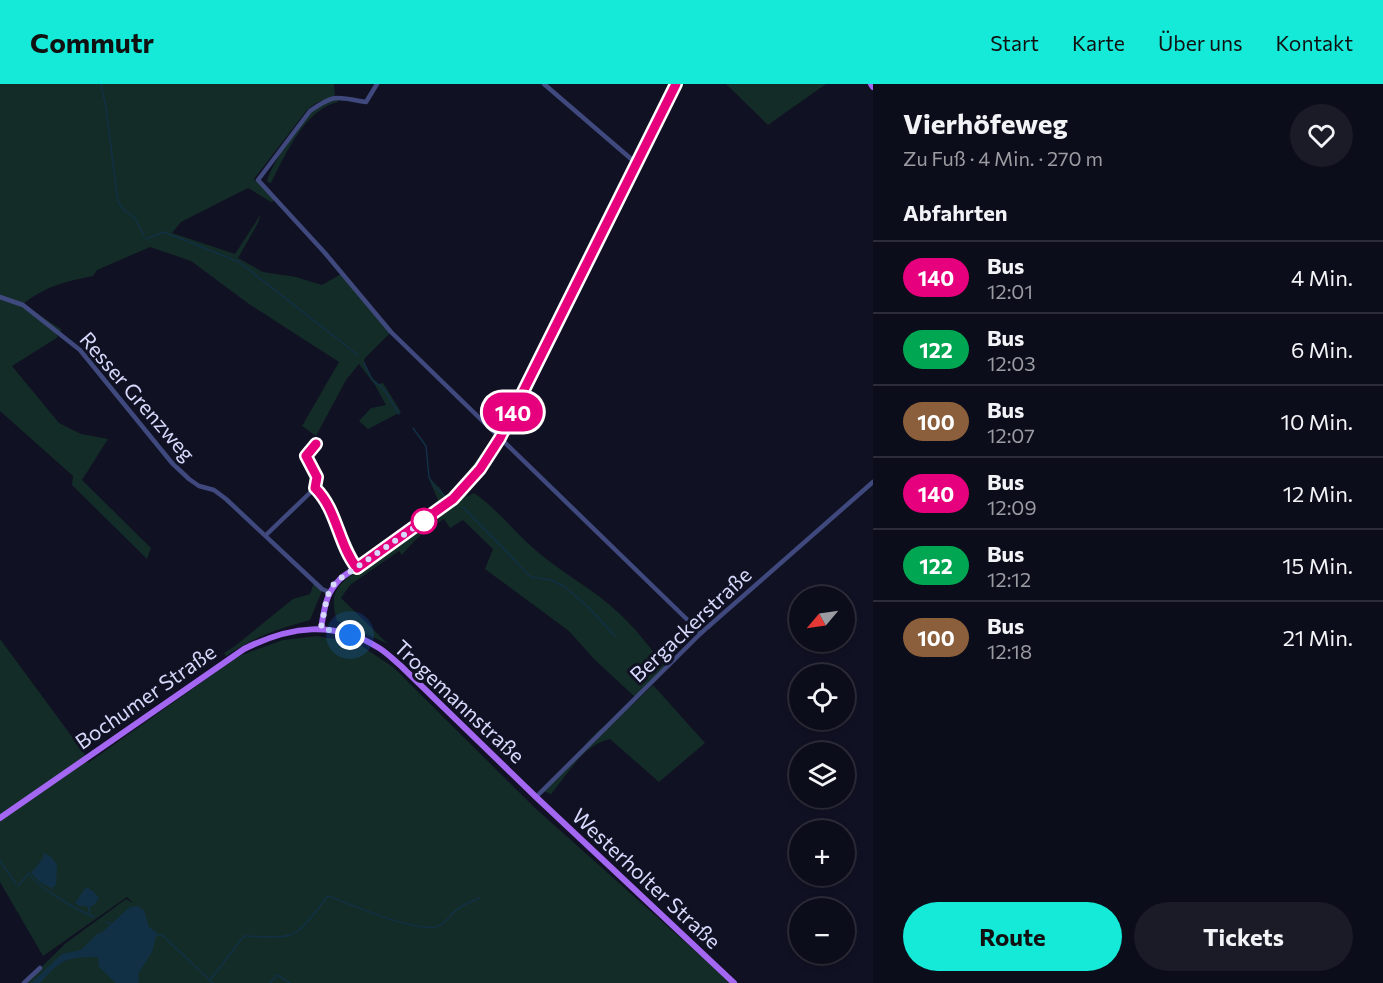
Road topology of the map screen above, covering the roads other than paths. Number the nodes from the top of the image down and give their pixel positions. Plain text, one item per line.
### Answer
1 (377, 84) edge
2 (544, 84) edge
3 (676, 84) edge
4 (637, 164) junction
5 (0, 297) edge
6 (500, 438) junction
7 (316, 444) dead end
8 (873, 482) edge
9 (315, 488) junction
10 (267, 535) junction
11 (357, 568) junction
12 (329, 592) junction
13 (321, 628) junction
14 (701, 633) junction
15 (536, 797) junction
16 (0, 818) edge
17 (40, 968) dead end
18 (24, 983) edge
19 (734, 983) edge

1 - 6 street
2 - 4 street
3 - 4 main road
4 - 6 main road
5 - 10 street, Resser Grenzweg
6 - 11 main road
6 - 14 street
7 - 9 street
8 - 14 street, Bergackerstraße
9 - 10 street
9 - 11 street
10 - 12 street, Resser Grenzweg
11 - 12 main road
12 - 13 main road
13 - 15 main road, Trogemannstraße
13 - 16 main road, Bochumer Straße
14 - 15 street, Bergackerstraße
15 - 19 main road, Westerholter Straße
17 - 18 street

